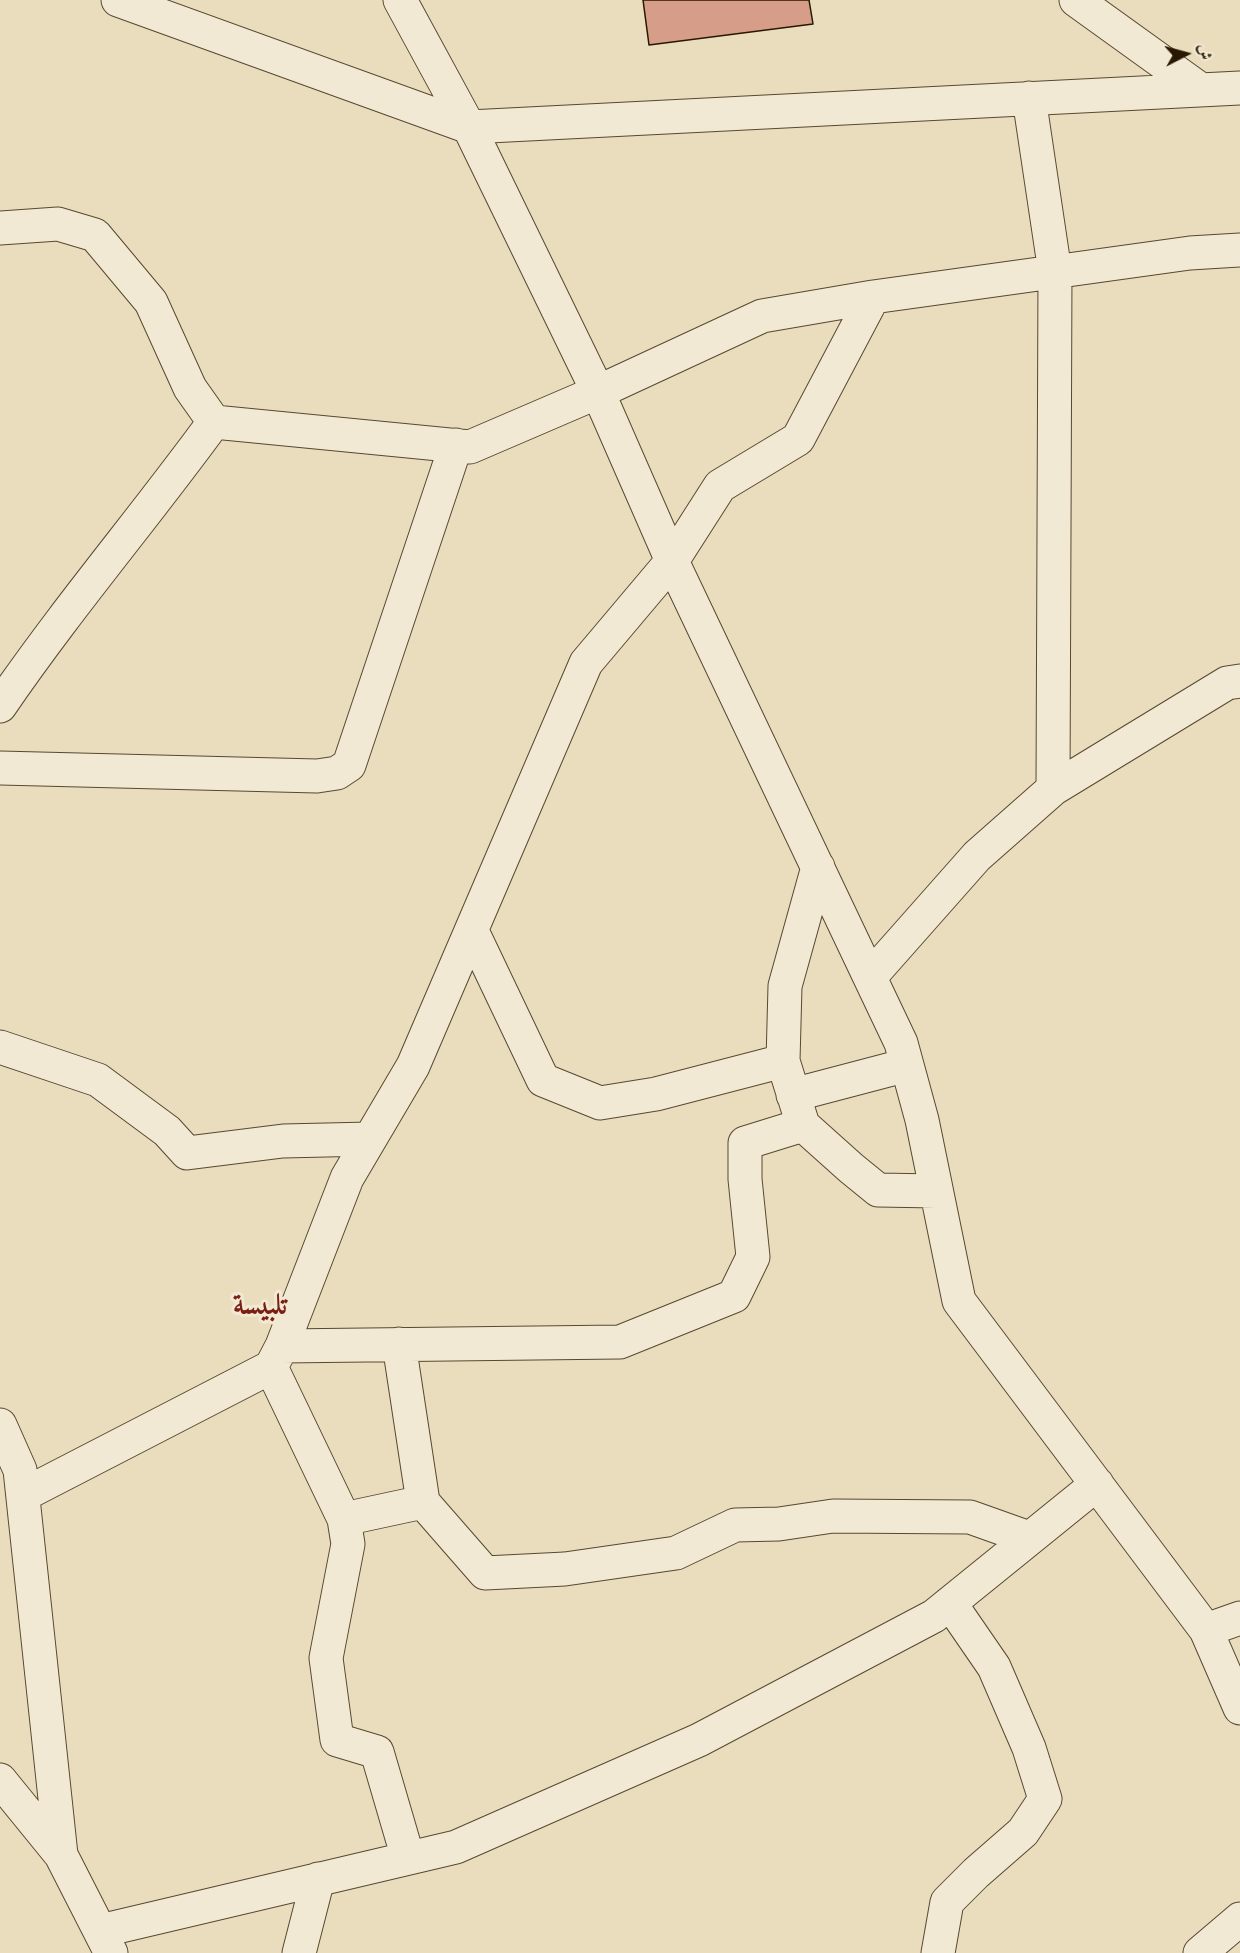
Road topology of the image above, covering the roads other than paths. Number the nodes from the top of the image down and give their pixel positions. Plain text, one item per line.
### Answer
1 (118, 0) edge
2 (400, 0) edge
3 (1076, 0) edge
4 (1240, 88) edge
5 (1201, 90) junction
6 (1029, 98) junction
7 (470, 128) junction
8 (0, 228) edge
9 (1240, 250) edge
10 (1055, 272) junction
11 (873, 297) junction
12 (598, 392) junction
13 (214, 422) junction
14 (456, 446) junction
15 (672, 561) junction
16 (1240, 681) edge
17 (0, 706) edge
18 (0, 768) edge
19 (1053, 789) junction
20 (818, 867) junction
21 (472, 931) junction
22 (870, 977) junction
23 (0, 1047) edge
24 (783, 1061) junction
25 (907, 1065) junction
26 (798, 1110) junction
27 (370, 1139) junction
28 (936, 1191) junction
29 (399, 1344) junction
30 (276, 1357) junction
31 (0, 1425) edge
32 (1097, 1484) junction
33 (23, 1495) junction
34 (423, 1502) junction
35 (344, 1519) junction
36 (1029, 1538) junction
37 (950, 1603) junction
38 (1240, 1618) edge
39 (1206, 1630) junction
40 (1240, 1708) edge
41 (0, 1780) edge
42 (61, 1855) junction
43 (408, 1858) junction
44 (318, 1879) junction
45 (1240, 1919) edge
46 (105, 1942) edge
47 (299, 1953) edge
48 (938, 1953) edge
49 (1200, 1953) edge

1 - 7 street
2 - 7 street
3 - 5 street
4 - 5 street
5 - 6 street
6 - 7 street
6 - 10 street
7 - 12 street
8 - 13 street
9 - 10 street
10 - 11 street
10 - 19 street
11 - 12 street
11 - 15 street
12 - 14 street
12 - 15 street
13 - 14 street
13 - 17 street
14 - 18 street
15 - 20 street
15 - 21 street
16 - 19 street
19 - 22 street
20 - 22 street
20 - 24 street
21 - 24 street
21 - 27 street
22 - 25 street
23 - 27 street
24 - 26 street
25 - 26 street
25 - 28 street
26 - 28 street
26 - 29 street
27 - 30 street
28 - 32 street
29 - 30 street
29 - 34 street
30 - 33 street
30 - 35 street
31 - 33 street
32 - 36 street
32 - 39 street
33 - 42 street
34 - 35 street
34 - 36 street
35 - 43 street
36 - 37 street
37 - 43 street
37 - 48 street
38 - 39 street
39 - 40 street
41 - 42 street
42 - 46 street
43 - 44 street
44 - 46 street
44 - 47 street
45 - 49 street

